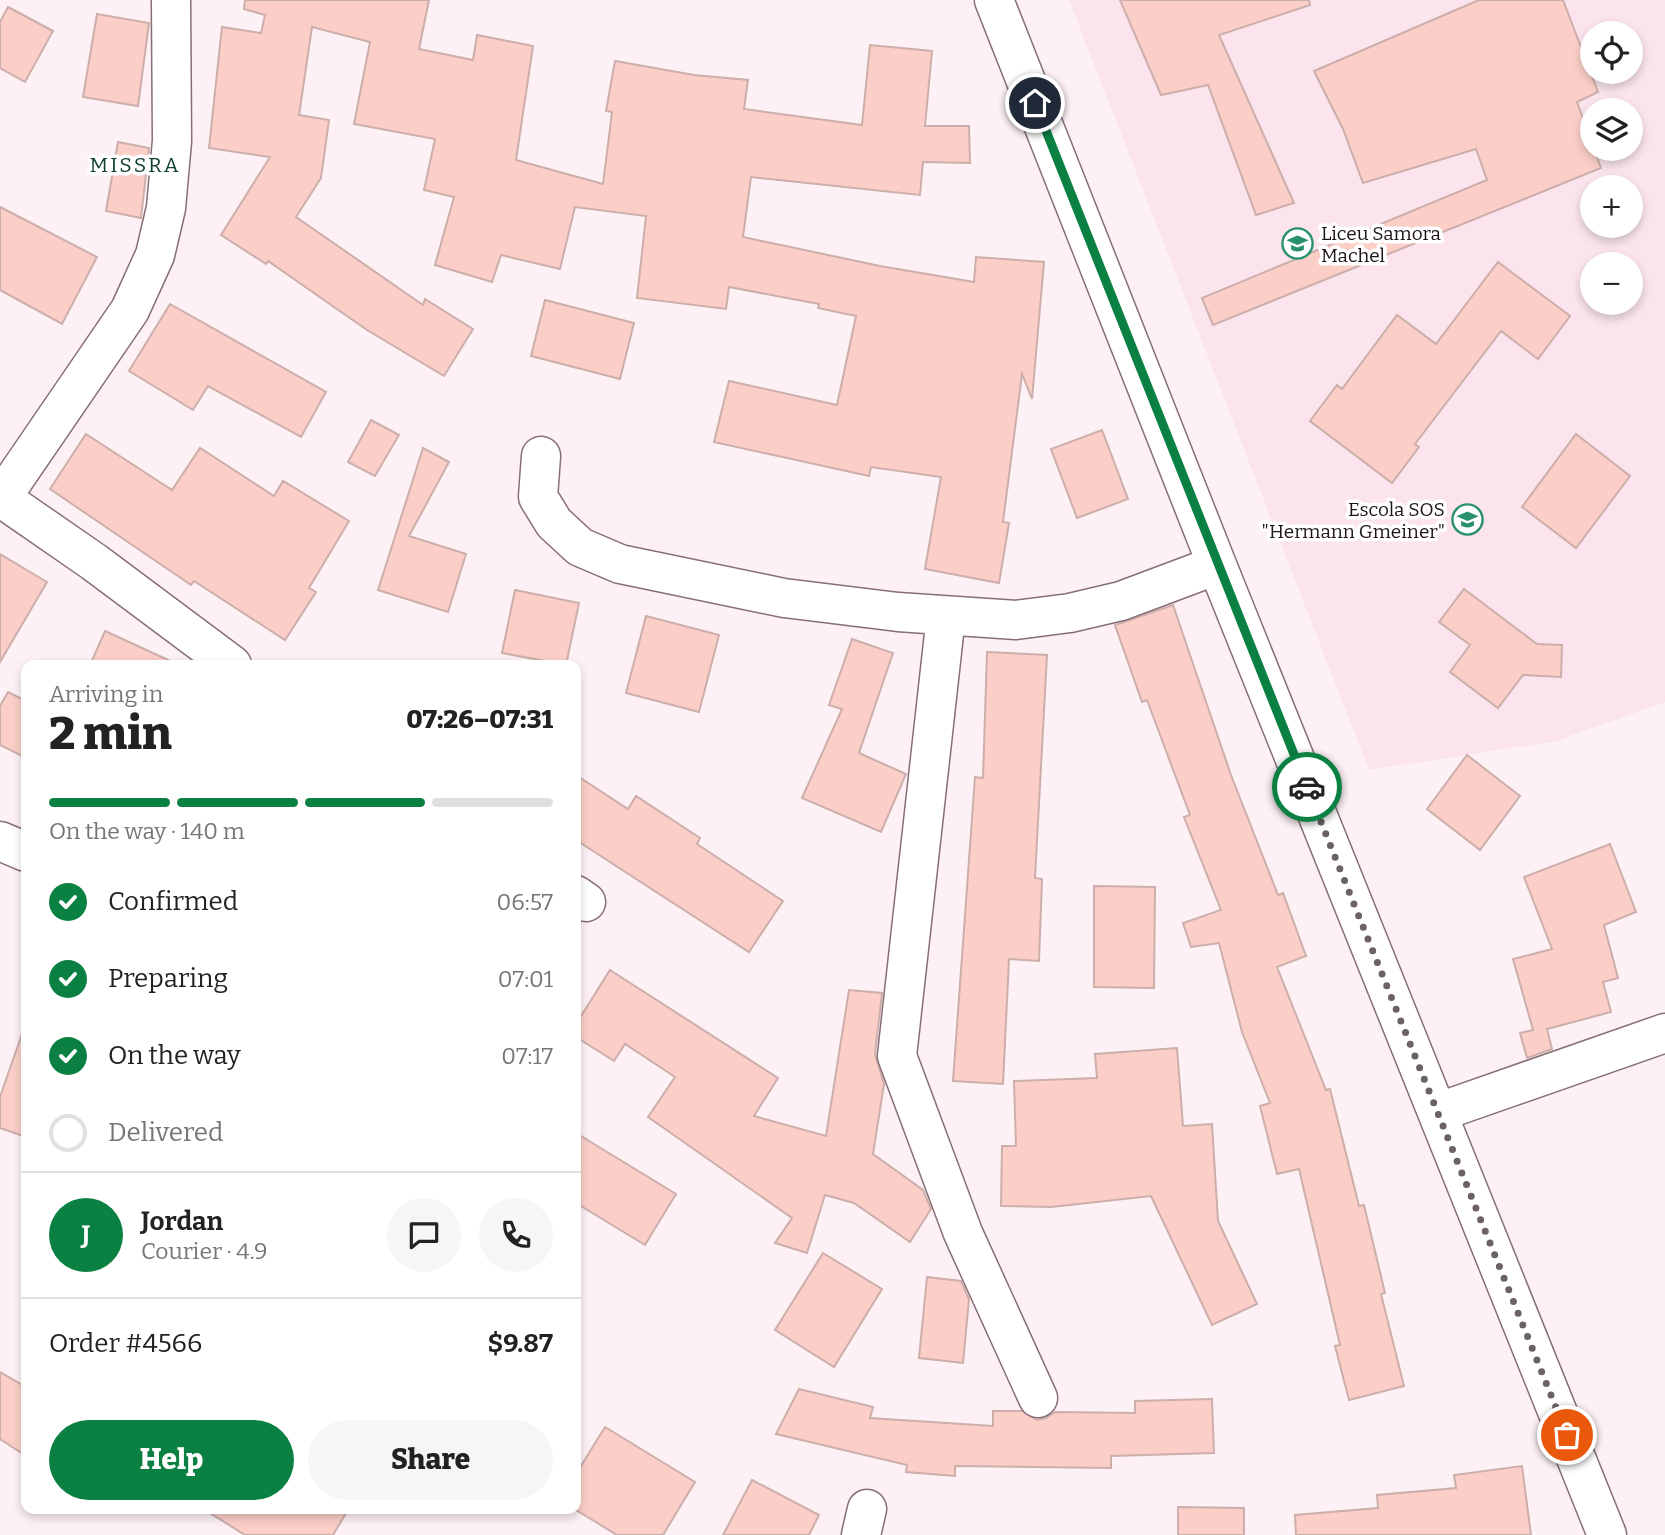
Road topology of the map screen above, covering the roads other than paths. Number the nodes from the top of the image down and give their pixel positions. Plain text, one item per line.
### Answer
1 (171, 0) edge
2 (994, 0) edge
3 (541, 456) dead end
4 (0, 498) edge
5 (1217, 565) junction
6 (946, 616) junction
7 (225, 660) edge
8 (0, 841) edge
9 (21, 850) edge
10 (1665, 1033) edge
11 (1439, 1112) junction
12 (1038, 1398) dead end
13 (1606, 1535) edge

1 - 4 street
2 - 5 street
3 - 6 street
4 - 7 street
5 - 6 street
5 - 11 street
6 - 12 street
8 - 9 street
10 - 11 street
11 - 13 street

